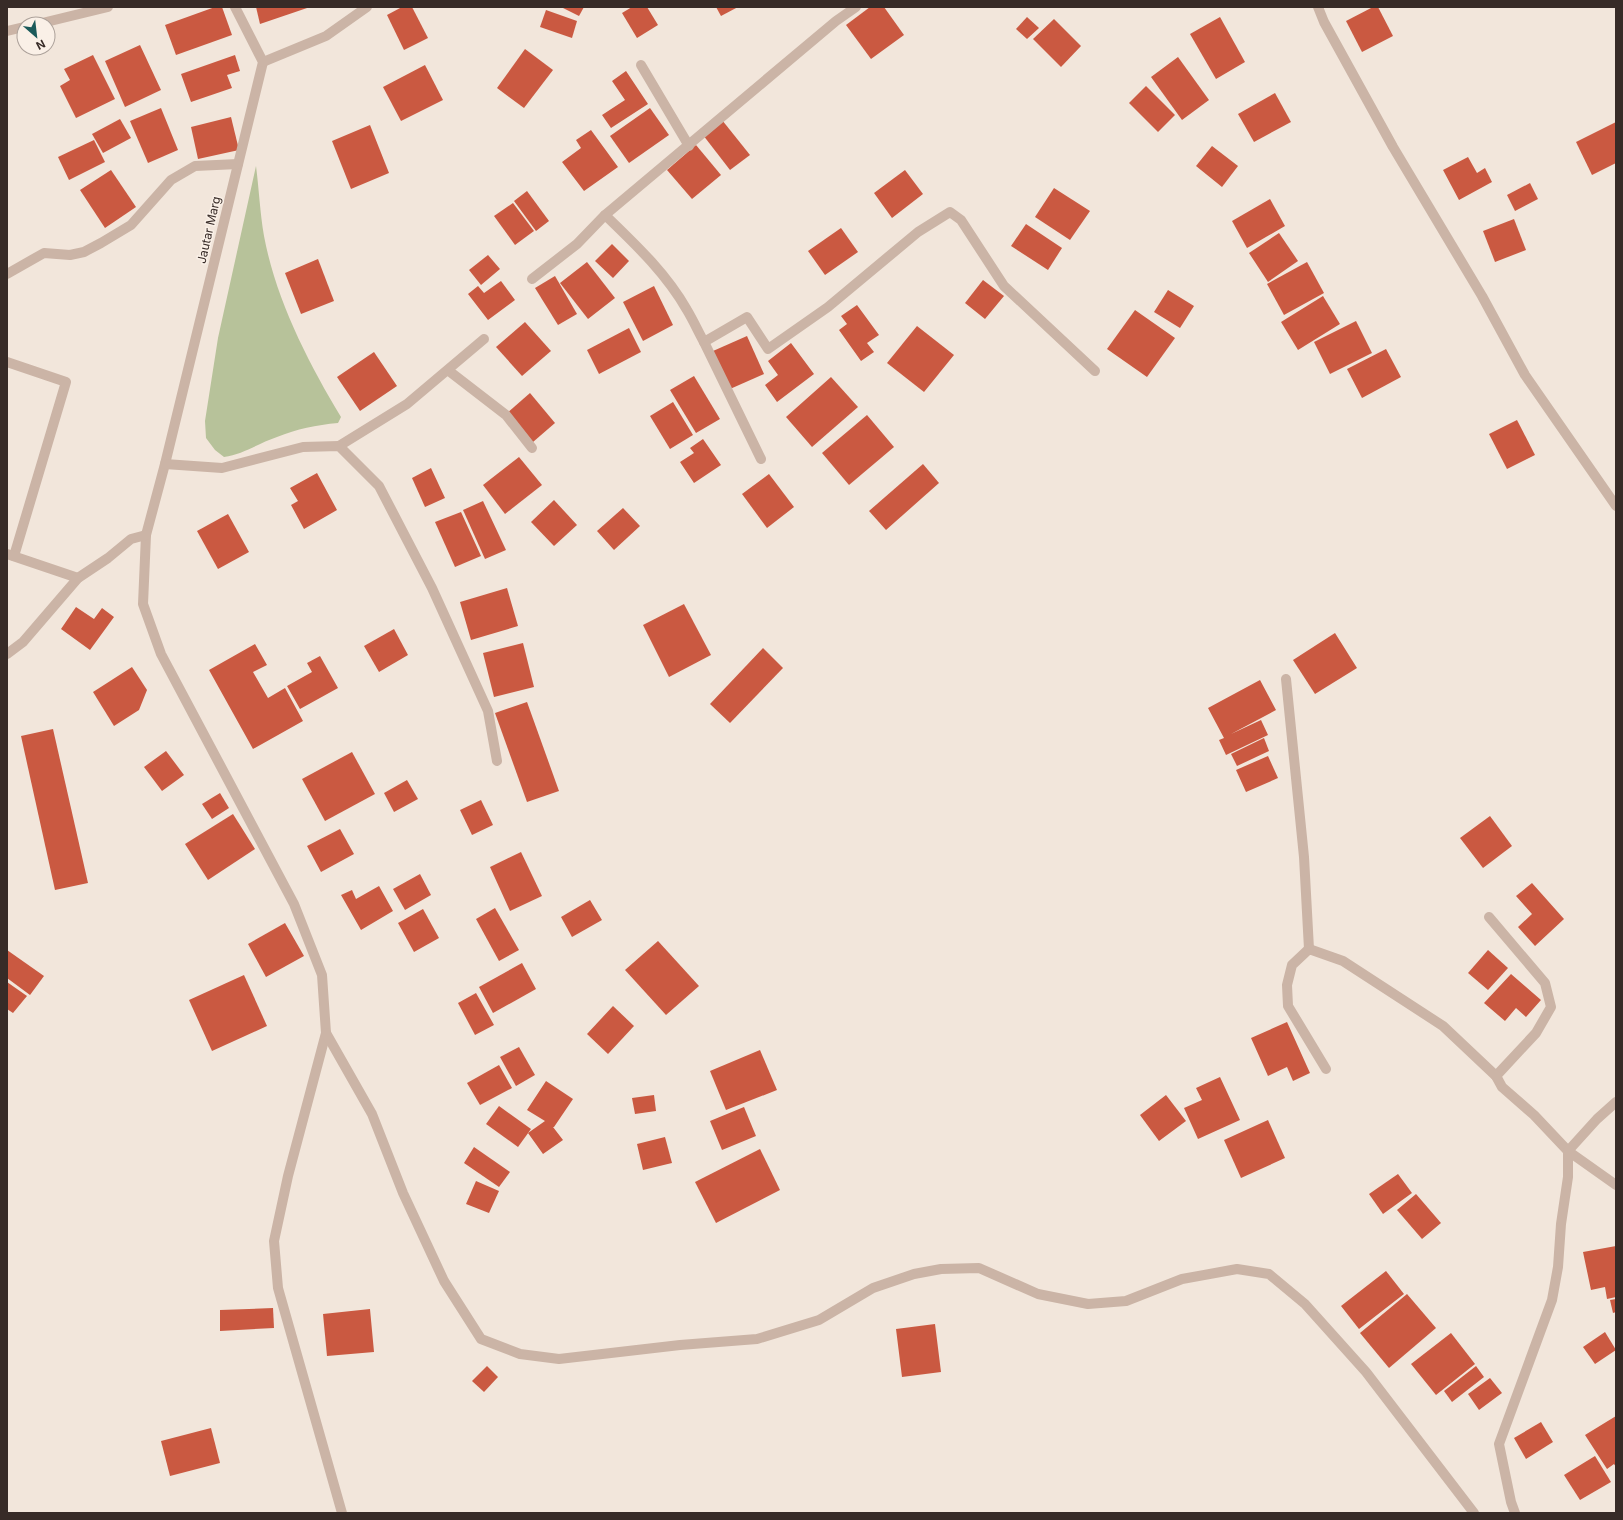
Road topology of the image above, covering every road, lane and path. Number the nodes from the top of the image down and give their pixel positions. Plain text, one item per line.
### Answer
1 (108, 7) edge
2 (236, 7) edge
3 (366, 7) edge
4 (856, 7) edge
5 (1318, 7) edge
6 (56, 20) edge
7 (263, 62) junction
8 (641, 65) dead end
9 (689, 146) junction
10 (238, 164) junction
11 (605, 215) junction
12 (7, 274) edge
13 (532, 279) dead end
14 (484, 339) dead end
15 (704, 342) junction
16 (7, 362) edge
17 (449, 371) junction
18 (1095, 371) dead end
19 (339, 446) junction
20 (532, 448) dead end
21 (761, 459) dead end
22 (165, 464) junction
23 (1616, 506) edge
24 (146, 535) junction
25 (11, 555) edge
26 (78, 578) junction
27 (7, 654) edge
28 (1286, 679) dead end
29 (497, 761) dead end
30 (1489, 917) dead end
31 (1309, 949) junction
32 (326, 1034) junction
33 (1326, 1069) dead end
34 (1496, 1076) junction
35 (1616, 1102) edge
36 (1568, 1151) junction
37 (1616, 1186) edge
38 (342, 1513) edge
39 (1474, 1513) edge
40 (1515, 1513) edge

1 - 6 street
2 - 7 street
3 - 7 street
4 - 9 street
5 - 23 street
7 - 10 street, Jautar Marg
8 - 9 street
9 - 11 street
10 - 12 street
10 - 22 street, Jautar Marg
11 - 13 street
11 - 15 street
14 - 17 street
15 - 18 street
15 - 21 street
16 - 25 street
17 - 19 street
17 - 20 street
19 - 22 street
19 - 29 street
22 - 24 street, Jautar Marg
24 - 26 street
24 - 32 street, Jautar Marg
25 - 26 street
26 - 27 street
28 - 31 street
30 - 34 street
31 - 33 street
31 - 34 street
32 - 38 street
32 - 39 street
34 - 36 street
35 - 36 street
36 - 37 street
36 - 40 street

